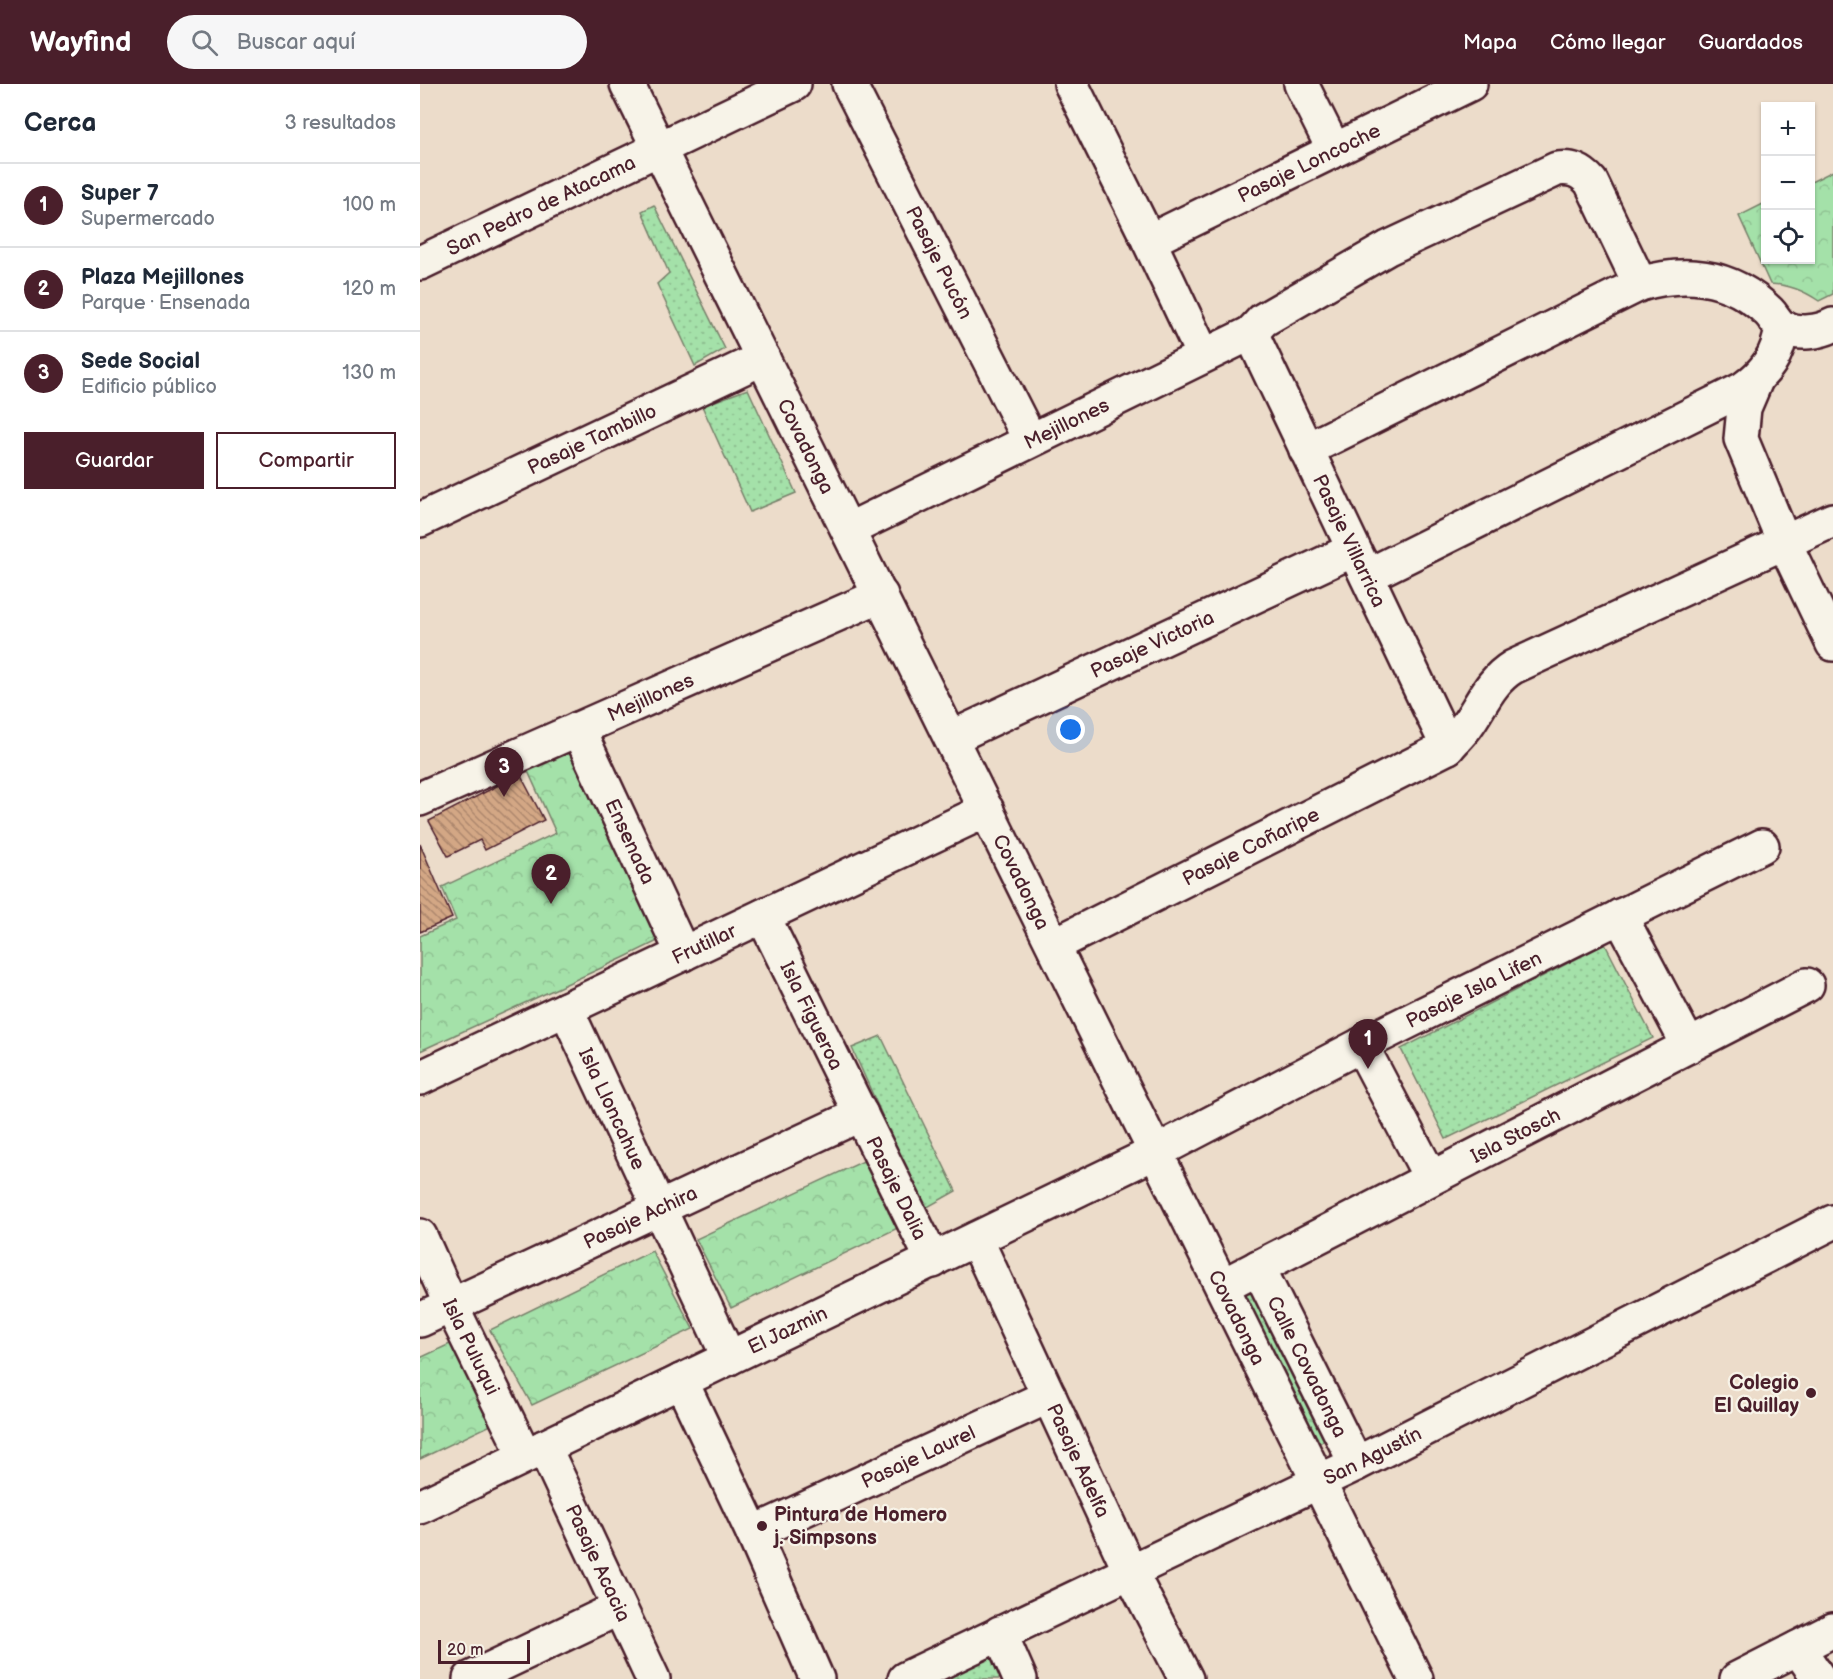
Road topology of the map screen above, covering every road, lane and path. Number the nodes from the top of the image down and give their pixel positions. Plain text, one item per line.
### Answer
1 (627, 84) edge
2 (795, 84) edge
3 (849, 84) edge
4 (1071, 84) edge
5 (1301, 84) edge
6 (1470, 84) edge
7 (660, 149) junction
8 (1334, 150) junction
9 (1149, 241) junction
10 (420, 263) edge
11 (1641, 284) junction
12 (1833, 325) edge
13 (1782, 328) junction
14 (1251, 333) junction
15 (1203, 355) junction
16 (763, 358) junction
17 (1756, 380) junction
18 (1030, 440) junction
19 (1306, 450) junction
20 (420, 520) edge
21 (1833, 520) edge
22 (848, 530) junction
23 (1784, 542) junction
24 (1360, 563) junction
25 (881, 595) junction
26 (1833, 644) edge
27 (578, 729) junction
28 (951, 738) junction
29 (1448, 747) junction
30 (420, 799) edge
31 (987, 810) junction
32 (1762, 846) dead end
33 (763, 916) junction
34 (1620, 916) junction
35 (1054, 945) junction
36 (683, 954) junction
37 (1807, 985) dead end
38 (566, 1009) junction
39 (1360, 1045) junction
40 (1689, 1046) junction
41 (420, 1078) edge
42 (861, 1114) junction
43 (1156, 1152) junction
44 (1431, 1178) junction
45 (658, 1209) junction
46 (1833, 1222) edge
47 (420, 1236) edge
48 (976, 1239) junction
49 (933, 1261) junction
50 (1258, 1267) junction
51 (1222, 1286) junction
52 (450, 1305) junction
53 (420, 1320) edge
54 (729, 1358) junction
55 (681, 1381) junction
56 (1049, 1396) junction
57 (535, 1452) junction
58 (1356, 1464) junction
59 (1319, 1482) junction
60 (420, 1507) edge
61 (753, 1533) junction
62 (1130, 1571) junction
63 (619, 1608) junction
64 (1833, 1630) edge
65 (1000, 1633) junction
66 (1798, 1648) junction
67 (470, 1679) edge
68 (653, 1679) edge
69 (817, 1679) edge
70 (905, 1679) edge
71 (1020, 1679) edge
72 (1186, 1679) edge
73 (1416, 1679) edge
74 (1737, 1679) edge
75 (1819, 1679) edge

1 - 7 street, Covadonga
2 - 7 street, San Pedro de Atacama
3 - 18 street, Pasaje Pucón
4 - 9 street
5 - 8 street
6 - 8 street, Pasaje Loncoche
7 - 10 street, San Pedro de Atacama
7 - 16 street, Covadonga
8 - 9 street, Pasaje Loncoche
9 - 15 street
11 - 13 street
11 - 14 street, Mejillones
11 - 19 street
12 - 13 street
13 - 17 street
14 - 15 street, Mejillones
14 - 19 street, Pasaje Villarrica
15 - 18 street, Mejillones
16 - 20 street, Pasaje Tambillo
16 - 22 street, Covadonga
17 - 23 street
17 - 24 street, Pasaje Victoria
18 - 22 street, Mejillones
19 - 24 street, Pasaje Villarrica
21 - 23 street
22 - 25 street, Covadonga
23 - 26 street
23 - 29 street
24 - 28 street, Pasaje Victoria
24 - 29 street, Pasaje Villarrica
25 - 27 street, Mejillones
25 - 28 street, Covadonga
27 - 30 street, Mejillones
27 - 36 street, Ensenada
28 - 31 street, Covadonga
29 - 35 street, Pasaje Coñaripe
31 - 33 street, Frutillar
31 - 35 street, Covadonga
32 - 34 street, Pasaje Isla Lifen
33 - 36 street, Frutillar
33 - 42 street, Isla Figueroa
34 - 39 street, Pasaje Isla Lifen
34 - 40 street
35 - 43 street, Covadonga
36 - 38 street, Frutillar
37 - 40 street, Isla Stosch
38 - 41 street, Frutillar
38 - 45 street, Isla Lloncahue
39 - 43 street, Pasaje Isla Lifen
39 - 44 street
40 - 44 street, Isla Stosch
42 - 45 street, Pasaje Achira
42 - 49 street, Pasaje Dalia
43 - 48 street, El Jazmin
43 - 51 street, Covadonga
44 - 50 street, Isla Stosch
45 - 52 street, Pasaje Achira
45 - 54 street, Isla Lloncahue
46 - 58 street, San Agustín
47 - 52 street, Isla Puluqui
48 - 49 street, El Jazmin
48 - 56 street, Pasaje Adelfa
49 - 54 street, El Jazmin
50 - 51 street, Isla Stosch
50 - 58 street, Calle Covadonga
51 - 59 street, Covadonga
52 - 53 street, Pasaje Achira
52 - 57 street, Isla Puluqui
54 - 55 street, El Jazmin
55 - 57 street, El Jazmin
55 - 61 street
56 - 61 street, Pasaje Laurel
56 - 62 street, Pasaje Adelfa
57 - 60 street, El Jazmin
57 - 63 street, Pasaje Acacia
58 - 59 street, San Agustín
59 - 62 street, San Agustín
59 - 73 street, Covadonga
61 - 69 street
62 - 65 street, San Agustín
62 - 72 street, Pasaje Adelfa
63 - 67 street
63 - 68 street, Pasaje Acacia
64 - 66 street
65 - 70 street, San Agustín
65 - 71 street
66 - 74 street
66 - 75 street

